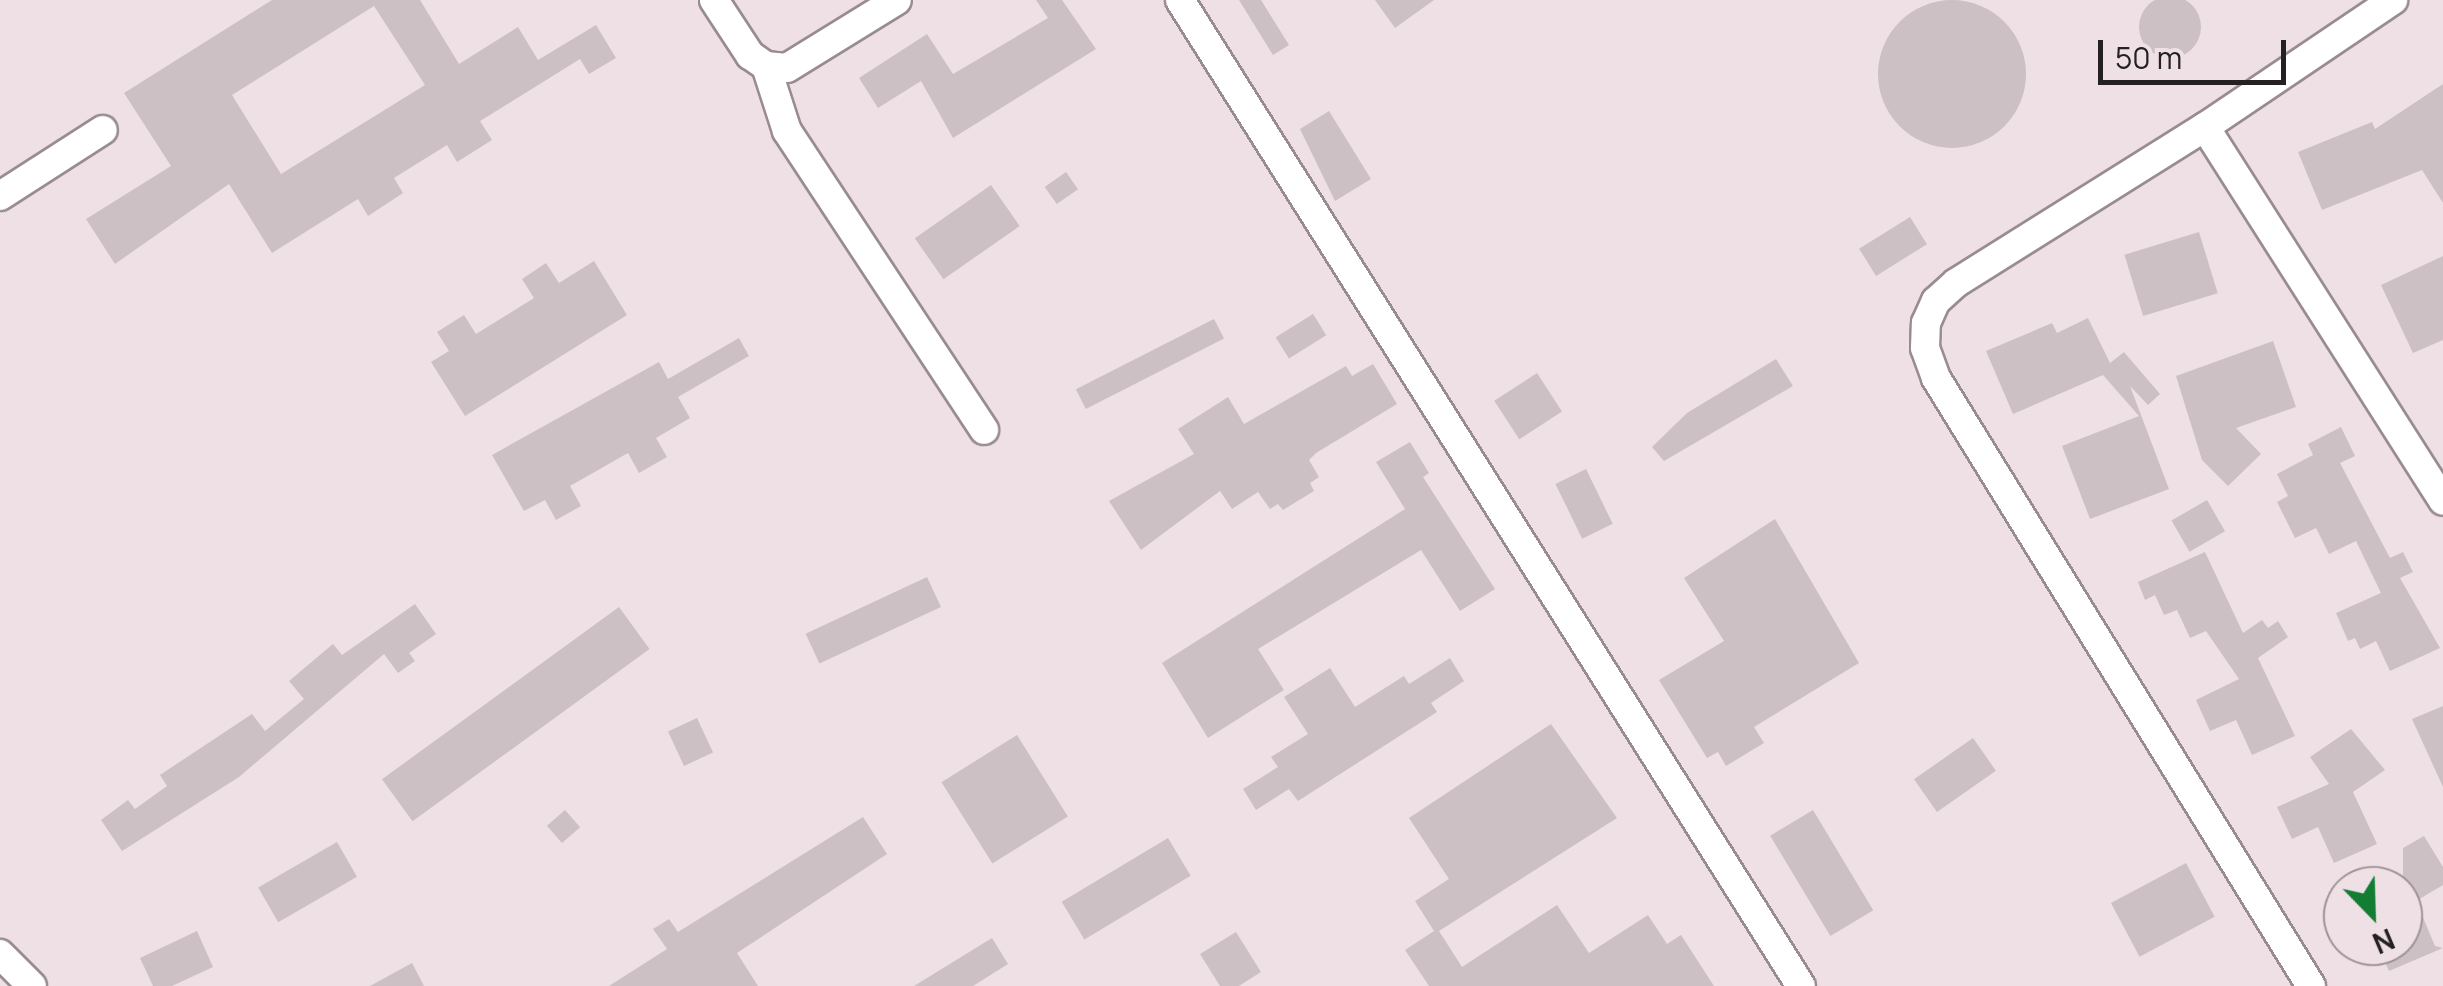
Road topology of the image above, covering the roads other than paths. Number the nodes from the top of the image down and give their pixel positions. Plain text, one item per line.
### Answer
1 (714, 0) edge
2 (897, 0) edge
3 (1180, 0) edge
4 (2393, 0) edge
5 (766, 66) junction
6 (2205, 127) junction
7 (103, 130) dead end
8 (0, 196) edge
9 (984, 430) dead end
10 (2443, 501) edge
11 (0, 954) edge
12 (32, 986) edge
13 (1802, 986) edge
14 (2311, 986) edge

1 - 5 street
2 - 5 street
3 - 13 street
4 - 6 street
5 - 9 street
6 - 10 street
6 - 14 street
7 - 8 street
11 - 12 street

